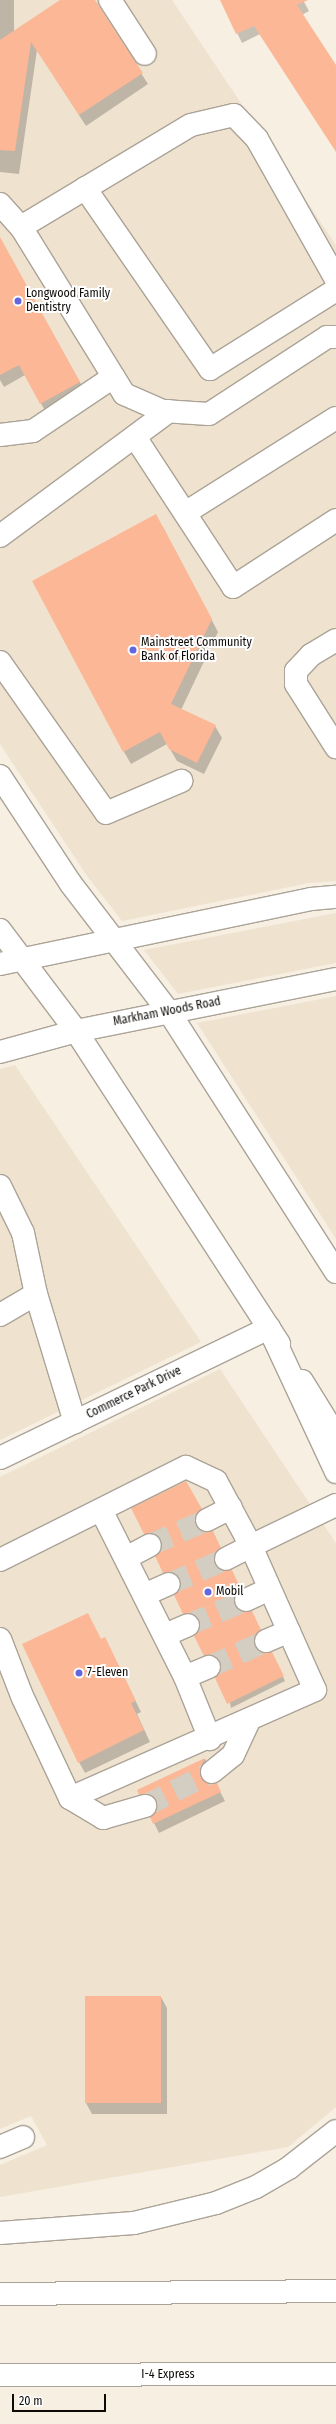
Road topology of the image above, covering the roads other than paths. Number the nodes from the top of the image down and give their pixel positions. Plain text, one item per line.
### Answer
1 (110, 0) edge
2 (145, 54) dead end
3 (84, 188) junction
4 (0, 204) edge
5 (21, 227) junction
6 (336, 279) edge
7 (336, 290) edge
8 (336, 337) edge
9 (113, 377) junction
10 (169, 412) junction
11 (336, 418) edge
12 (0, 435) edge
13 (136, 437) junction
14 (185, 513) junction
15 (336, 520) edge
16 (0, 536) edge
17 (336, 640) edge
18 (0, 662) edge
19 (336, 747) edge
20 (0, 776) edge
21 (181, 781) dead end
22 (336, 897) edge
23 (0, 930) edge
24 (114, 939) junction
25 (22, 958) junction
26 (0, 964) edge
27 (336, 979) edge
28 (169, 1012) junction
29 (76, 1031) junction
30 (0, 1052) edge
31 (0, 1186) edge
32 (336, 1272) edge
33 (36, 1294) junction
34 (0, 1315) edge
35 (268, 1328) junction
36 (75, 1422) junction
37 (336, 1436) edge
38 (0, 1458) edge
39 (336, 1472) edge
40 (336, 1505) edge
41 (231, 1508) junction
42 (101, 1510) junction
43 (207, 1520) tunnel mouth
44 (150, 1545) tunnel mouth
45 (251, 1546) junction
46 (126, 1558) junction
47 (226, 1559) tunnel mouth
48 (0, 1560) edge
49 (169, 1584) tunnel mouth
50 (270, 1589) junction
51 (144, 1595) junction
52 (246, 1600) tunnel mouth
53 (188, 1625) tunnel mouth
54 (289, 1631) junction
55 (165, 1635) junction
56 (0, 1639) edge
57 (266, 1641) tunnel mouth
58 (209, 1667) tunnel mouth
59 (185, 1677) junction
60 (249, 1721) junction
61 (210, 1739) junction
62 (212, 1772) tunnel mouth
63 (70, 1798) junction
64 (145, 1806) tunnel mouth
65 (336, 2131) edge
66 (23, 2138) dead end
67 (0, 2147) edge
68 (0, 2233) edge
69 (336, 2291) edge
70 (0, 2294) edge
71 (336, 2374) edge
72 (0, 2375) edge

1 - 2 main road
3 - 5 main road
3 - 6 main road
3 - 7 main road
4 - 5 main road
5 - 9 main road
8 - 10 main road
9 - 10 main road
9 - 12 main road
10 - 13 main road
11 - 14 main road
13 - 14 main road
13 - 16 main road
14 - 15 main road
17 - 19 main road
18 - 21 main road
20 - 24 main road
22 - 24 main road
23 - 25 main road
24 - 25 main road
24 - 28 main road
25 - 26 main road
25 - 29 main road
27 - 28 main road, Markham Woods Road
28 - 29 main road, Markham Woods Road
28 - 32 main road
29 - 30 main road, Markham Woods Road
29 - 35 main road
31 - 33 main road
33 - 34 main road
33 - 36 main road
35 - 36 main road, Commerce Park Drive
35 - 37 main road
35 - 39 main road
36 - 38 main road, Commerce Park Drive
40 - 45 main road
41 - 42 main road
41 - 43 main road
41 - 45 main road
42 - 46 main road
42 - 48 main road
44 - 46 main road
45 - 47 main road
45 - 50 main road
46 - 51 main road
49 - 51 main road
50 - 52 main road
50 - 54 main road
51 - 55 main road
53 - 55 main road
54 - 57 main road
54 - 60 main road
55 - 59 main road
56 - 63 main road
58 - 59 main road
59 - 61 main road
60 - 61 main road
60 - 62 main road
61 - 63 main road
63 - 64 main road
65 - 68 main road
66 - 67 main road
69 - 70 main road
71 - 72 main road, I-4 Express

